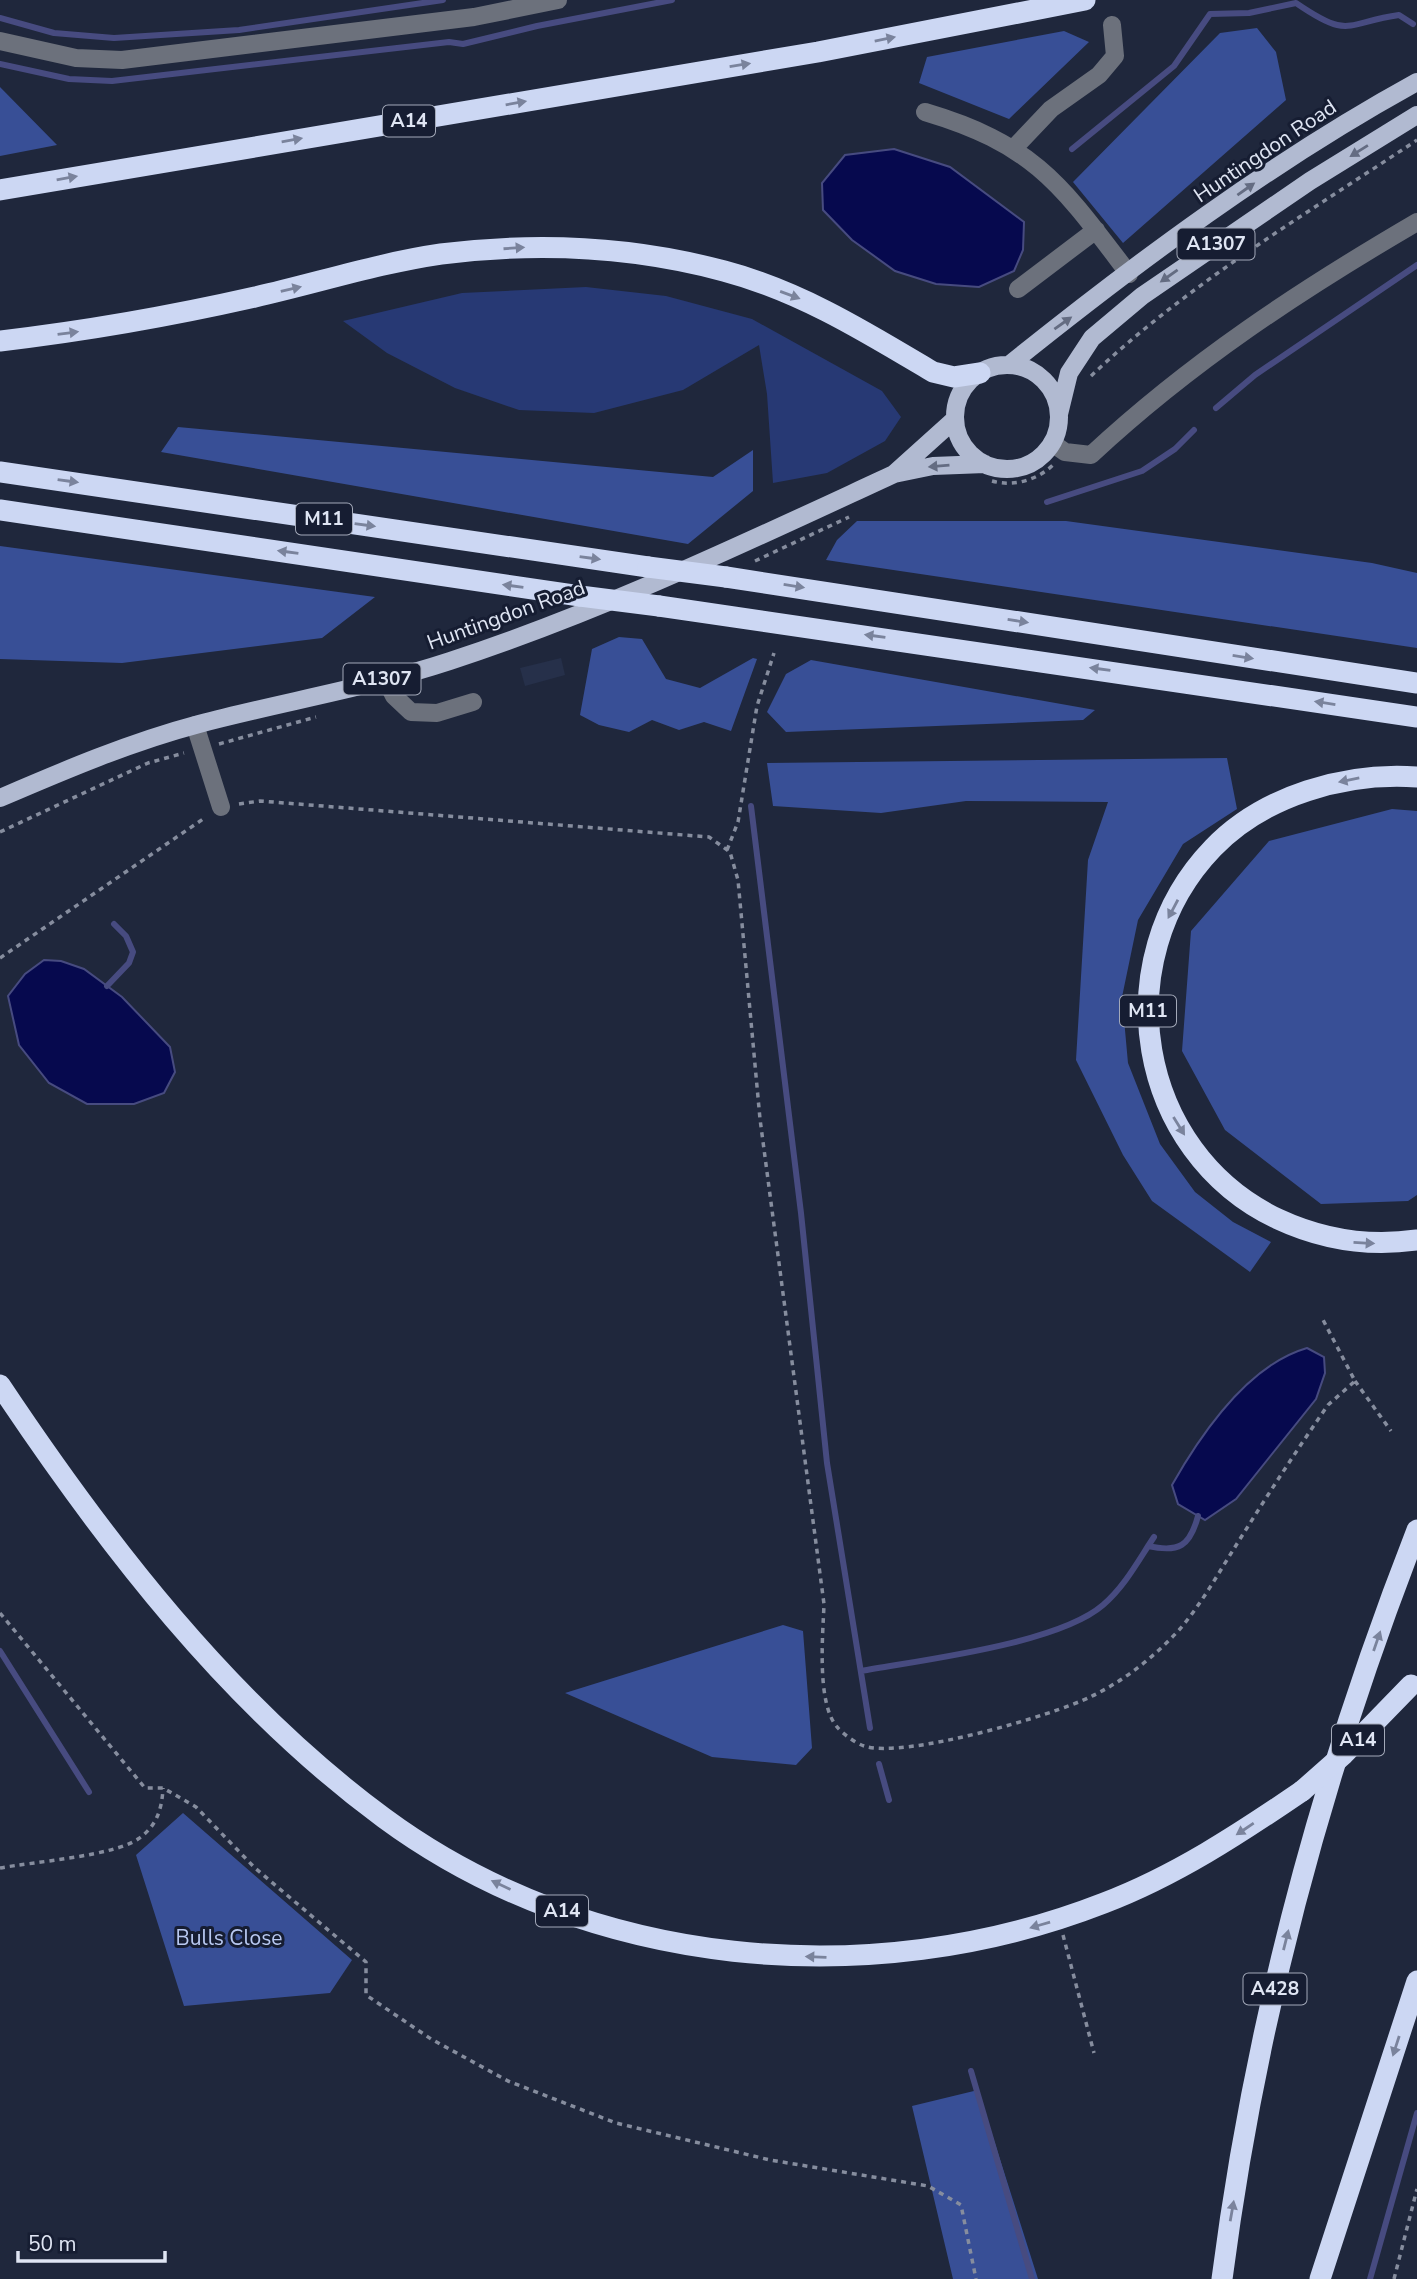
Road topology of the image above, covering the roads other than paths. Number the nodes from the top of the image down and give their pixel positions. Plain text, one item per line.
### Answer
1 (558, 0) edge
2 (1085, 0) edge
3 (1112, 25) dead end
4 (0, 41) edge
5 (1417, 82) edge
6 (925, 112) dead end
7 (1417, 115) edge
8 (1014, 148) junction
9 (0, 190) edge
10 (1417, 222) edge
11 (1096, 230) junction
12 (1129, 274) junction
13 (1018, 289) dead end
14 (0, 341) edge
15 (1009, 365) junction
16 (979, 373) junction
17 (1059, 414) junction
18 (955, 419) junction
19 (1058, 448) junction
20 (985, 471) junction
21 (0, 472) edge
22 (894, 474) junction
23 (0, 510) edge
24 (385, 678) junction
25 (1417, 683) edge
26 (473, 702) dead end
27 (1417, 718) edge
28 (195, 725) junction
29 (1417, 777) edge
30 (0, 797) edge
31 (221, 807) road end
32 (1417, 1240) edge
33 (0, 1385) edge
34 (1417, 1530) edge
35 (1414, 1681) edge
36 (1417, 1981) edge
37 (1222, 2279) edge
38 (1321, 2279) edge

1 - 4 lane
9 -> 2 highway, A14
3 - 8 lane
12 -> 5 main road, Huntingdon Road / A1307
6 - 8 lane
7 -> 17 main road, A1307
8 - 11 lane
10 - 19 lane
11 - 12 lane
11 - 13 lane
15 -> 12 main road, Huntingdon Road / A1307
14 -> 16 highway
15 - 16 main road
15 - 17 main road
16 - 18 main road
17 - 19 main road
18 - 20 main road
18 - 22 main road, Huntingdon Road / A1307
19 - 20 main road
20 -> 22 main road, Huntingdon Road / A1307
21 -> 25 highway, M11, bridge
22 - 24 main road, Huntingdon Road / A1307
27 -> 23 highway, M11, bridge
24 - 26 lane
24 - 28 main road, Huntingdon Road / A1307
28 - 30 main road, Huntingdon Road / A1307
28 - 31 lane
29 -> 32 highway, M11
35 -> 33 highway, A14, bridge
37 -> 34 highway, A428
36 -> 38 highway

